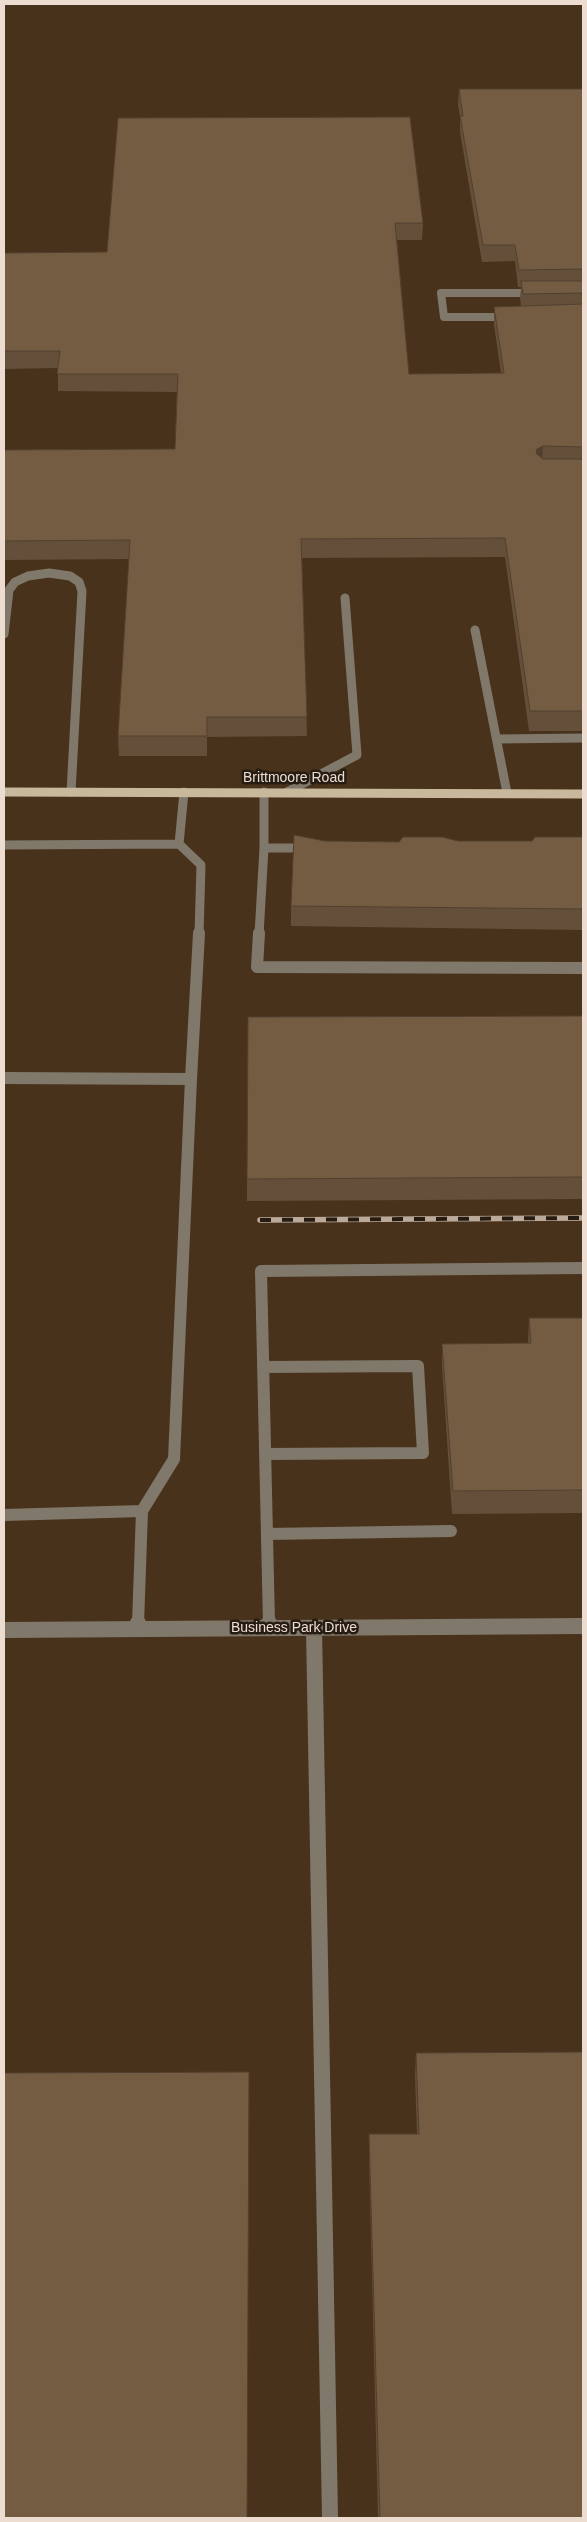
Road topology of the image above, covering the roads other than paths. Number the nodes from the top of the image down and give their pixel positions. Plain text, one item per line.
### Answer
1 (547, 292) edge
2 (515, 317) edge
3 (345, 598) dead end
4 (474, 630) dead end
5 (4, 634) edge
6 (583, 738) edge
7 (497, 739) junction
8 (4, 792) edge
9 (71, 792) junction
10 (184, 792) junction
11 (264, 792) junction
12 (287, 792) junction
13 (507, 793) junction
14 (583, 794) edge
15 (179, 844) junction
16 (4, 845) edge
17 (264, 848) junction
18 (324, 848) edge
19 (583, 968) edge
20 (4, 1078) edge
21 (191, 1079) junction
22 (583, 1268) edge
23 (264, 1367) junction
24 (265, 1454) junction
25 (142, 1511) junction
26 (4, 1515) edge
27 (451, 1531) dead end
28 (267, 1534) junction
29 (583, 1626) edge
30 (269, 1628) junction
31 (314, 1628) junction
32 (138, 1629) junction
33 (4, 1630) edge
34 (330, 2518) edge

1 - 2 street
3 - 12 street
4 - 7 street
5 - 9 street
6 - 7 street
7 - 13 street
8 - 9 main road, Brittmoore Road
9 - 10 main road, Brittmoore Road
10 - 11 main road, Brittmoore Road
10 - 15 street
11 - 12 main road, Brittmoore Road
11 - 17 street
12 - 13 main road, Brittmoore Road
13 - 14 main road, Brittmoore Road
15 - 16 street
15 - 21 street
17 - 18 street
17 - 19 street
20 - 21 street
21 - 25 street
22 - 23 street
23 - 24 street
23 - 24 street
24 - 28 street
25 - 26 street
25 - 32 street
27 - 28 street
28 - 30 street
29 - 31 street, Business Park Drive
30 - 31 street, Business Park Drive
30 - 32 street, Business Park Drive
31 - 34 street
32 - 33 street, Business Park Drive

